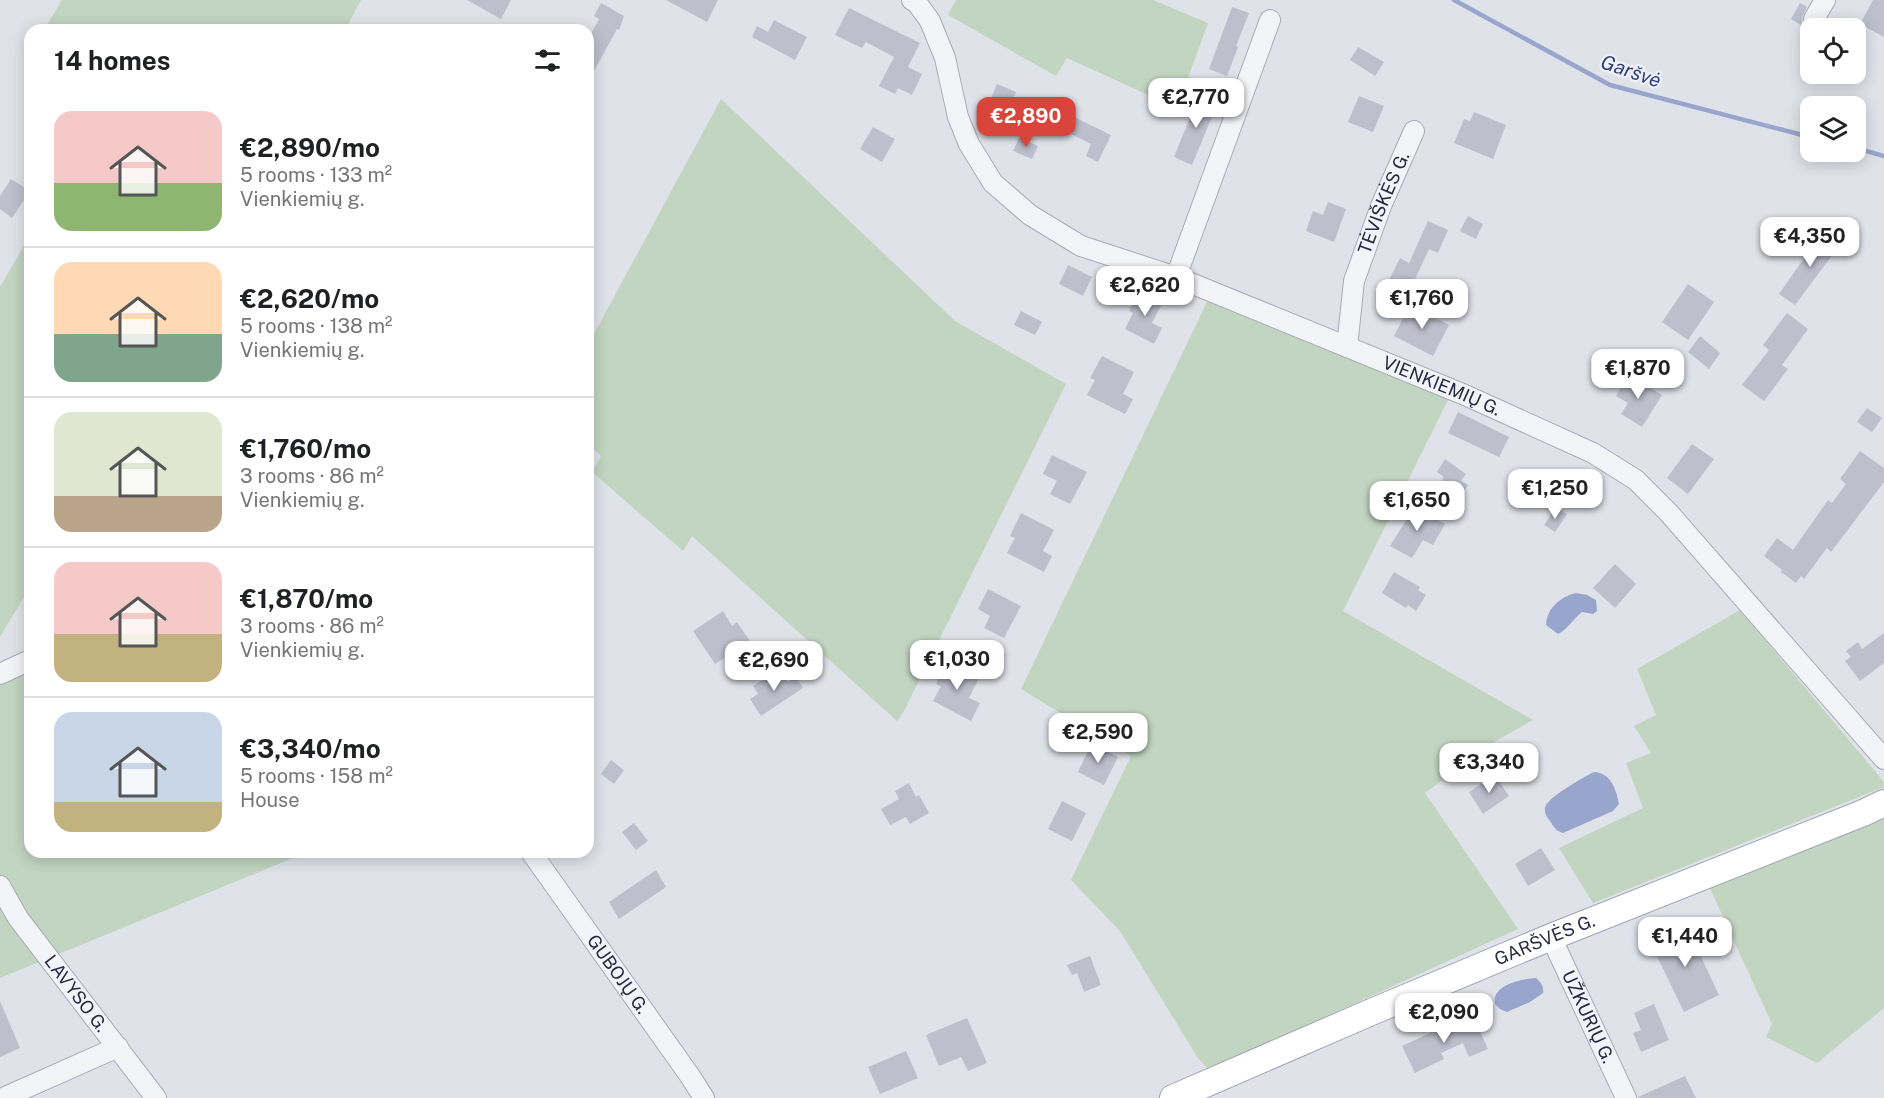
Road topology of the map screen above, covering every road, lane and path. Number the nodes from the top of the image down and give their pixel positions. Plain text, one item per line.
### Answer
1 (912, 0) edge
2 (1825, 0) edge
3 (1815, 18) edge
4 (1270, 20) dead end
5 (1414, 131) dead end
6 (1176, 277) junction
7 (1347, 347) junction
8 (24, 663) edge
9 (0, 674) edge
10 (1884, 759) edge
11 (1884, 803) edge
12 (535, 858) edge
13 (0, 886) edge
14 (1551, 937) junction
15 (118, 1047) junction
16 (3, 1098) edge
17 (156, 1098) edge
18 (704, 1098) edge
19 (1173, 1098) edge
20 (1626, 1098) edge

1 - 6 street, VIENKIEMIŲ G.
2 - 3 street
4 - 6 street
5 - 7 street, TĖVIŠKĖS G.
6 - 7 street, VIENKIEMIŲ G.
7 - 10 street, VIENKIEMIŲ G.
8 - 9 street
11 - 14 main road, GARŠVĖS G.
12 - 18 street, GUBOJŲ G.
13 - 15 street, LAVYSO G.
14 - 19 main road, GARŠVĖS G.
14 - 20 street, UŽKURIŲ G.
15 - 16 street
15 - 17 street, LAVYSO G.

